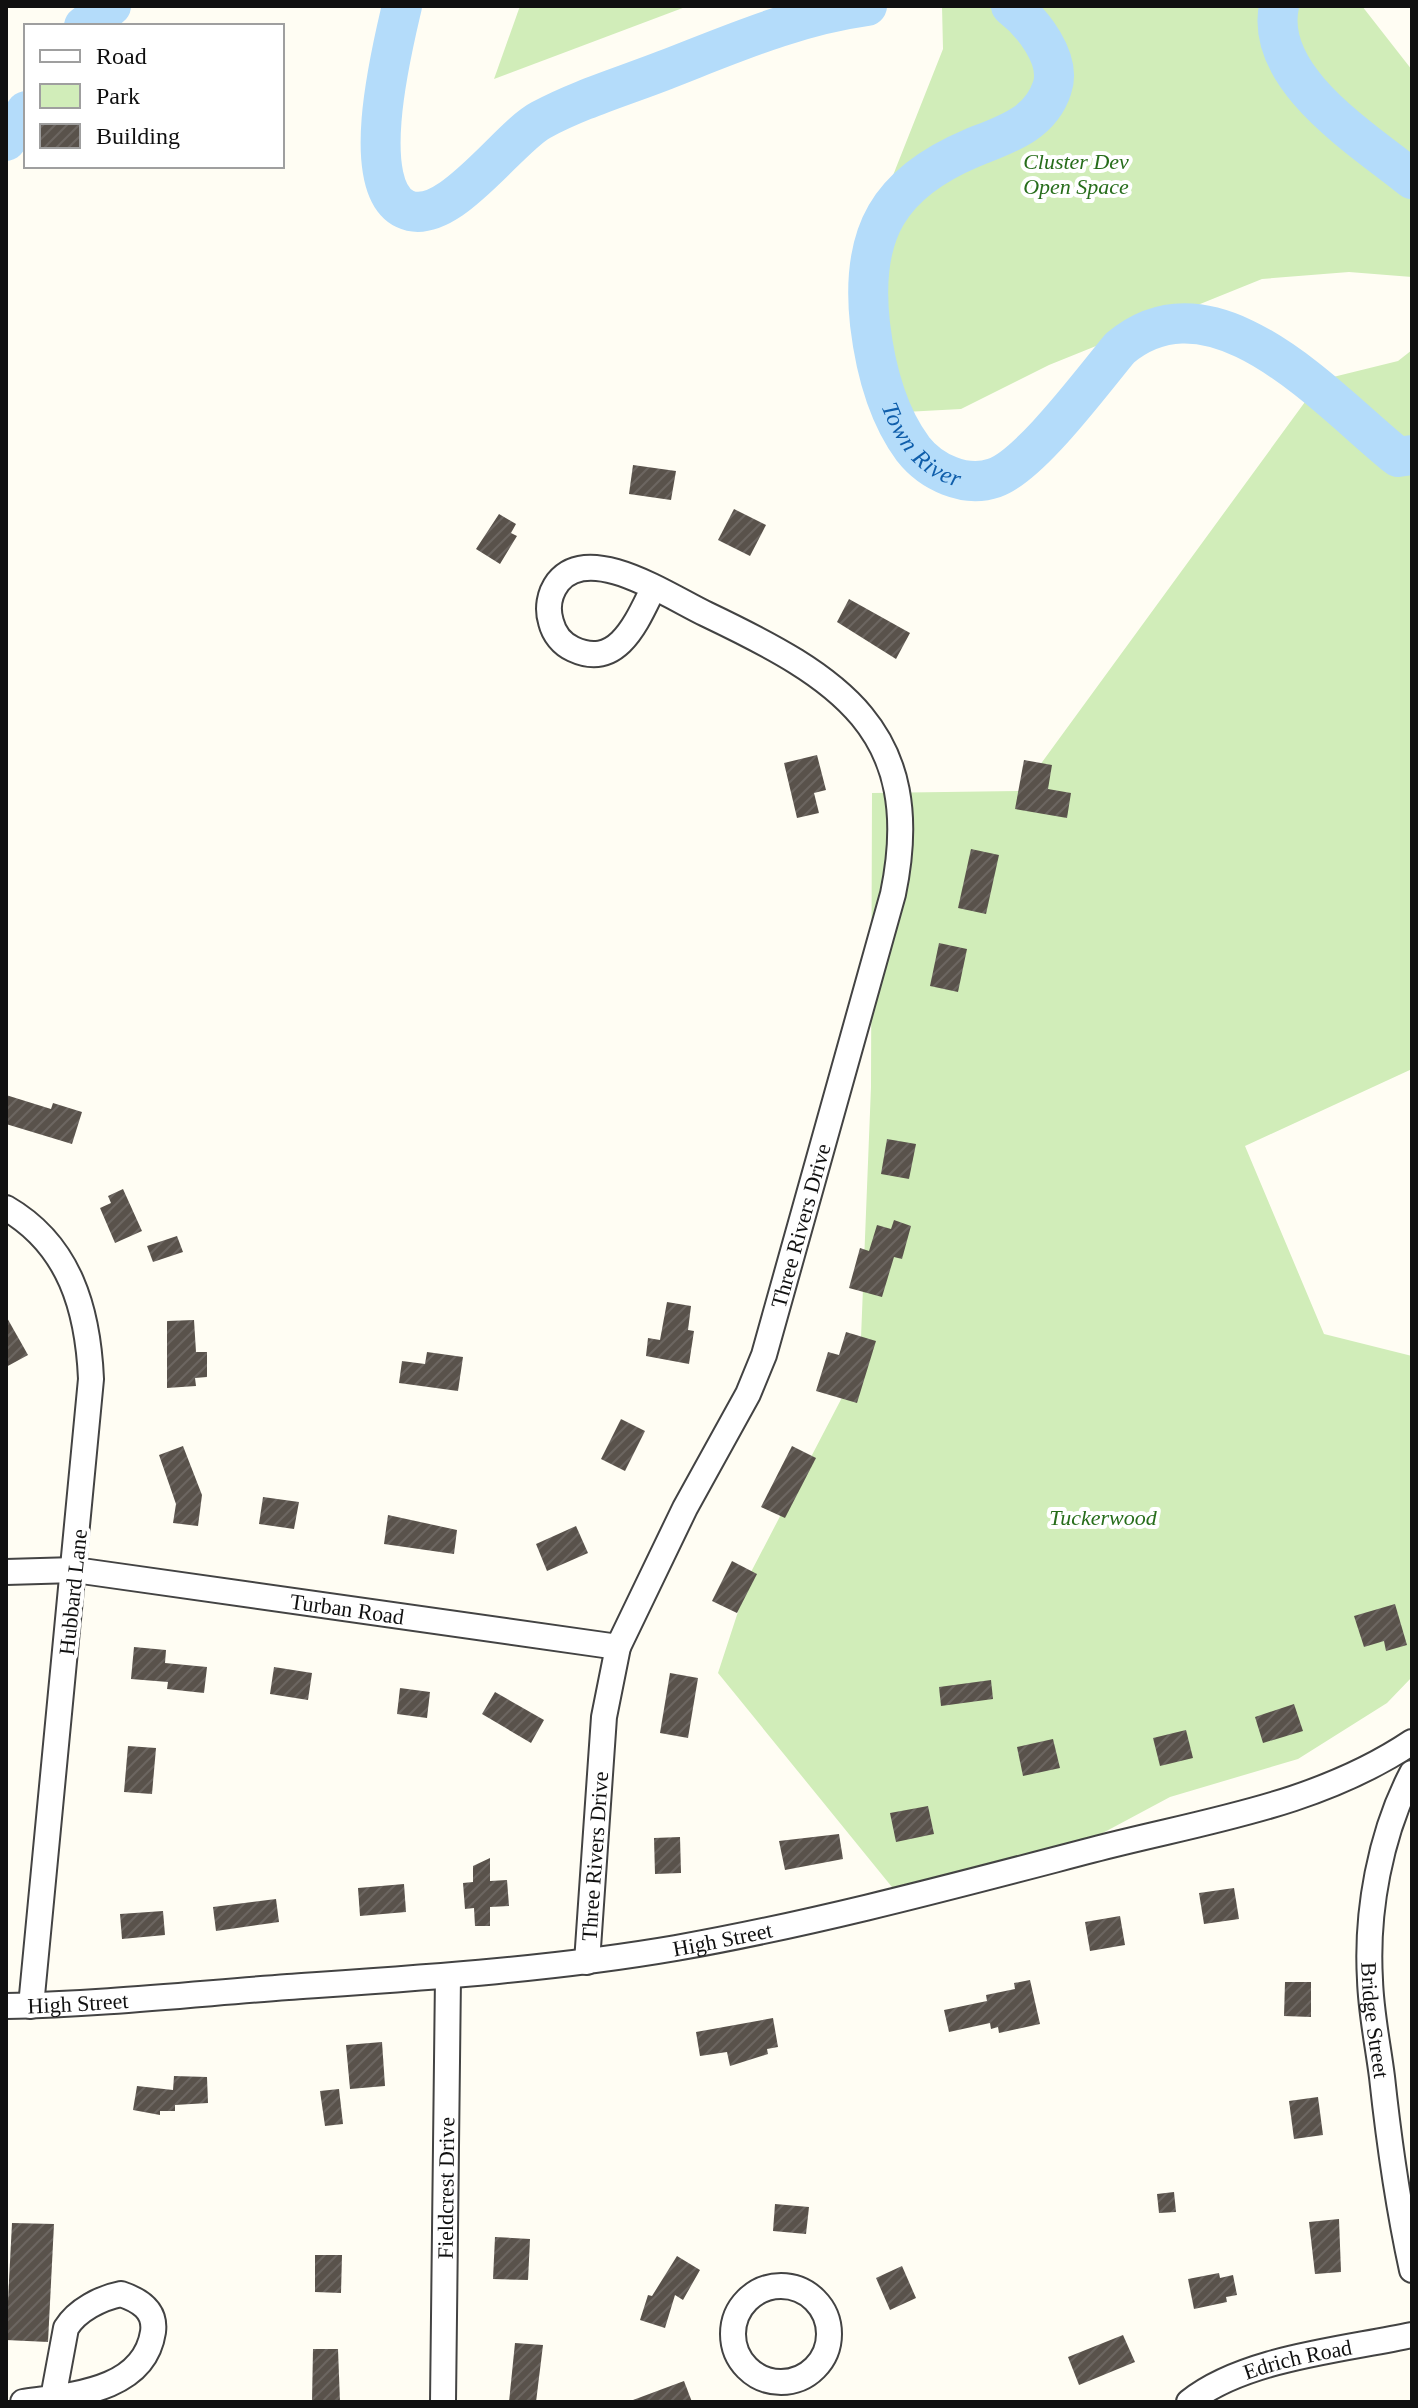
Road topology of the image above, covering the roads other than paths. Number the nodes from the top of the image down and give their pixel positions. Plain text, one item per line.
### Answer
1 (653, 589) dead end
2 (6, 1208) edge
3 (75, 1570) junction
4 (6, 1572) edge
5 (618, 1647) junction
6 (1412, 1742) edge
7 (1412, 1773) edge
8 (587, 1962) junction
9 (448, 1976) junction
10 (6, 2006) edge
11 (31, 2006) junction
12 (1412, 2270) edge
13 (1412, 2335) edge
14 (778, 2392) edge
15 (6, 2397) edge
16 (53, 2398) junction
17 (21, 2402) edge
18 (443, 2402) edge
19 (1189, 2402) edge

1 - 5 street, Three Rivers Drive
2 - 3 street, Hubbard Lane
3 - 4 street, Turban Road
3 - 5 street, Turban Road
3 - 11 street, Hubbard Lane
5 - 8 street, Three Rivers Drive
6 - 8 street, High Street
7 - 12 street, Bridge Street
8 - 9 street, High Street
9 - 11 street, High Street
9 - 18 street, Fieldcrest Drive
10 - 11 street, High Street
13 - 19 street, Edrich Road
14 - 14 street
15 - 17 street
16 - 16 street
16 - 17 street

